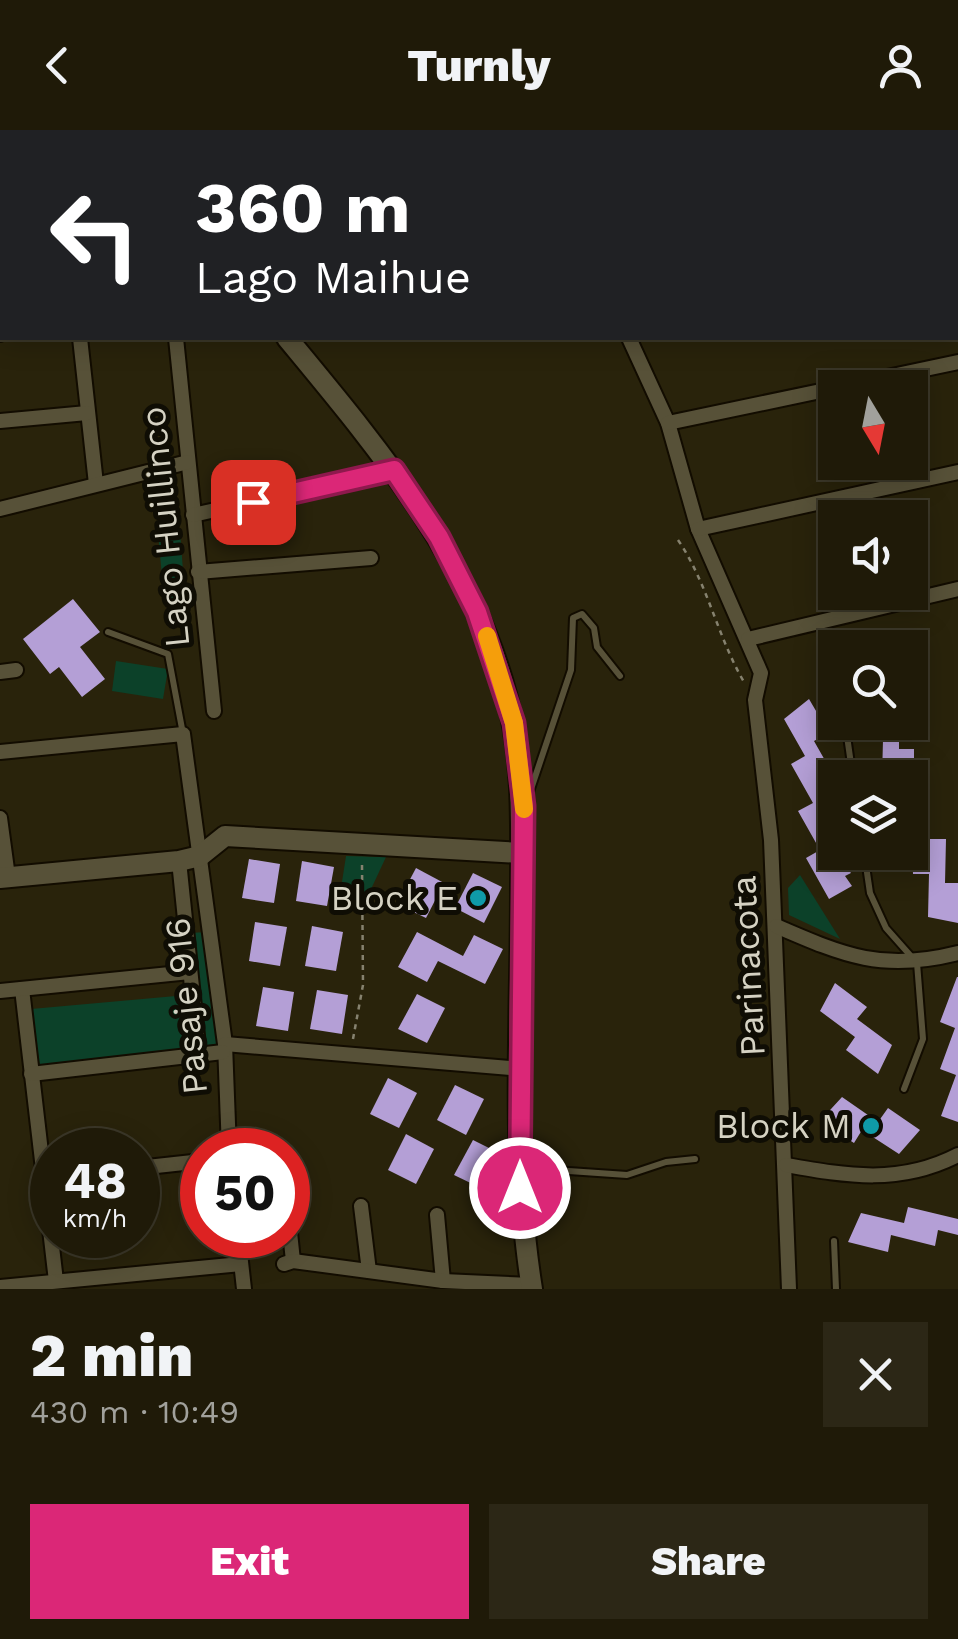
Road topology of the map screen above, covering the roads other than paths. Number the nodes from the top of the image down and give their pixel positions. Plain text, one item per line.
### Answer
1 (80, 340) edge
2 (176, 340) edge
3 (289, 340) edge
4 (630, 340) edge
5 (958, 362) edge
6 (920, 370) edge
7 (818, 392) edge
8 (87, 414) junction
9 (0, 421) edge
10 (668, 423) junction
11 (188, 462) junction
12 (394, 470) junction
13 (958, 472) edge
14 (96, 484) junction
15 (0, 509) edge
16 (193, 515) junction
17 (698, 529) junction
18 (371, 558) dead end
19 (198, 572) junction
20 (958, 589) edge
21 (108, 632) dead end
22 (748, 640) junction
23 (620, 676) dead end
24 (214, 710) dead end
25 (183, 734) junction
26 (0, 752) edge
27 (524, 806) junction
28 (0, 818) edge
29 (521, 853) junction
30 (190, 858) junction
31 (867, 870) edge
32 (4, 878) edge
33 (776, 926) junction
34 (958, 953) edge
35 (917, 963) junction
36 (190, 972) junction
37 (22, 989) junction
38 (0, 992) edge
39 (224, 1048) junction
40 (199, 1055) junction
41 (521, 1069) junction
42 (31, 1074) junction
43 (904, 1088) dead end
44 (40, 1128) edge
45 (228, 1128) edge
46 (958, 1154) edge
47 (695, 1159) dead end
48 (786, 1165) junction
49 (519, 1167) junction
50 (361, 1206) dead end
51 (436, 1215) dead end
52 (834, 1241) dead end
53 (54, 1258) edge
54 (240, 1258) edge
55 (289, 1258) edge
56 (241, 1264) junction
57 (369, 1271) junction
58 (56, 1281) junction
59 (442, 1281) junction
60 (138, 1282) edge
61 (0, 1287) edge
62 (531, 1287) edge
63 (244, 1289) edge
64 (790, 1289) edge
65 (836, 1289) edge

1 - 8 street
2 - 11 street, Lago Huillinco
3 - 12 main road
4 - 10 street, Parinacota
5 - 6 street
7 - 10 street
8 - 9 street
8 - 14 street
10 - 17 street, Parinacota
11 - 14 street
11 - 16 street, Lago Huillinco
12 - 16 street
12 - 27 main road
13 - 17 street
14 - 15 street
16 - 19 street, Lago Huillinco
17 - 22 street, Parinacota
18 - 19 street
19 - 24 street, Lago Huillinco
20 - 22 street
21 - 25 lane
22 - 33 street, Parinacota
23 - 27 lane
25 - 26 street
25 - 30 street
27 - 29 main road
28 - 32 street
29 - 30 main road
29 - 41 main road
30 - 32 main road
30 - 36 street, Pasaje 916
30 - 39 street, Pasaje 916
31 - 35 lane
33 - 35 street
33 - 48 street, Parinacota
34 - 35 street
35 - 43 lane
36 - 37 street
36 - 40 street, Pasaje 916
37 - 38 street
37 - 42 street
39 - 40 street
39 - 41 street
39 - 45 street, Pasaje 916
40 - 42 street
41 - 49 main road
42 - 44 street
46 - 48 street
47 - 49 lane
48 - 64 street, Parinacota
49 - 62 main road
50 - 57 street
51 - 59 street
52 - 65 lane
53 - 58 street
54 - 56 street
55 - 57 street
56 - 60 street
56 - 63 street
57 - 59 street
58 - 60 street
58 - 61 street
59 - 62 street

